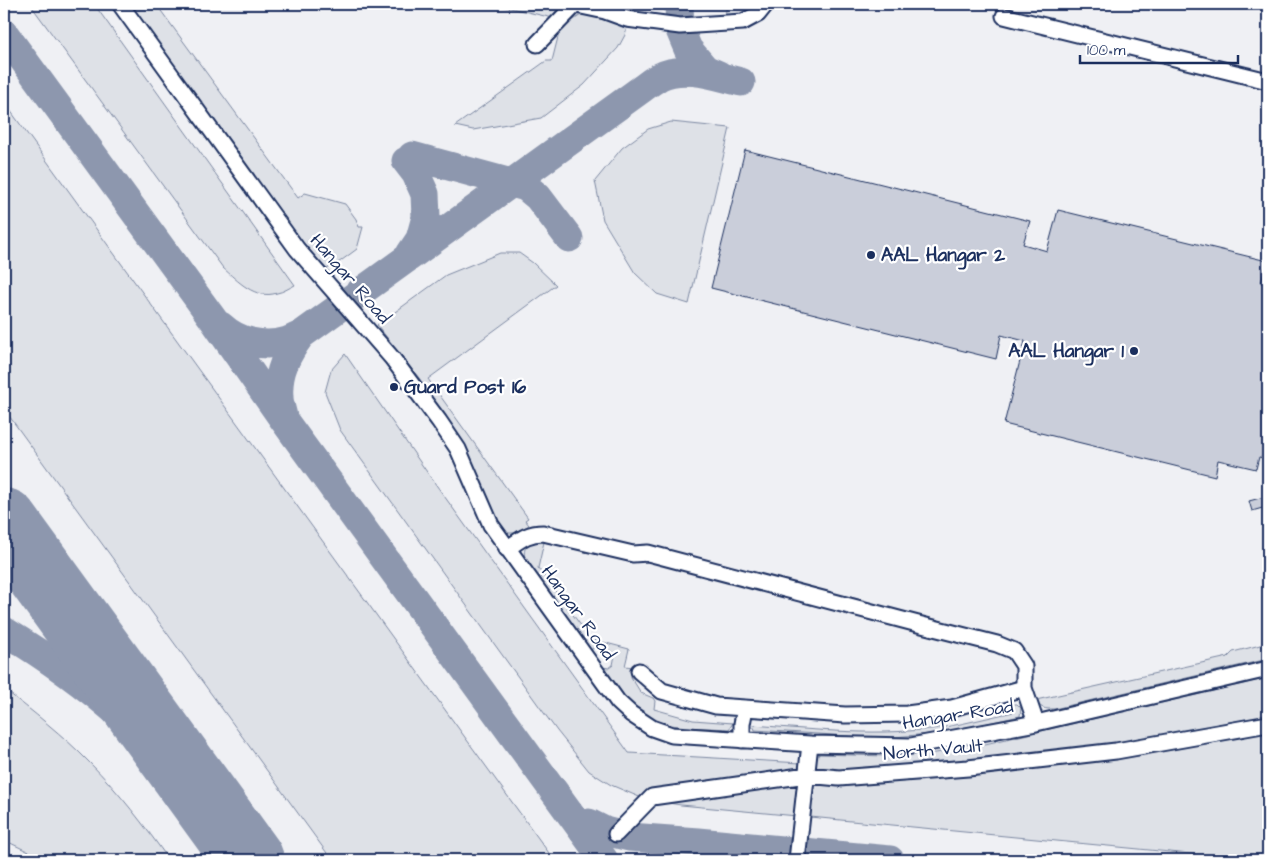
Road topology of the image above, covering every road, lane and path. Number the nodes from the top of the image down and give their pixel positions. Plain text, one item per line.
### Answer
1 (120, 4) edge
2 (574, 4) edge
3 (766, 4) edge
4 (1004, 16) dead end
5 (537, 44) dead end
6 (1268, 81) edge
7 (507, 549) junction
8 (1268, 668) edge
9 (639, 671) dead end
10 (1024, 688) junction
11 (745, 708) junction
12 (1036, 723) junction
13 (1268, 724) edge
14 (742, 740) junction
15 (810, 744) junction
16 (806, 775) junction
17 (616, 834) dead end
18 (797, 860) edge

1 - 7 street, Hangar Road
2 - 3 street
2 - 5 street
4 - 6 street
7 - 10 street
7 - 14 street, Hangar Road
8 - 12 street, Hangar Road
9 - 11 street
10 - 11 street
10 - 12 street
11 - 14 street
12 - 15 street, Hangar Road
13 - 16 street, North Vault
14 - 15 street, Hangar Road
15 - 16 street
16 - 17 street, North Vault
16 - 18 street

